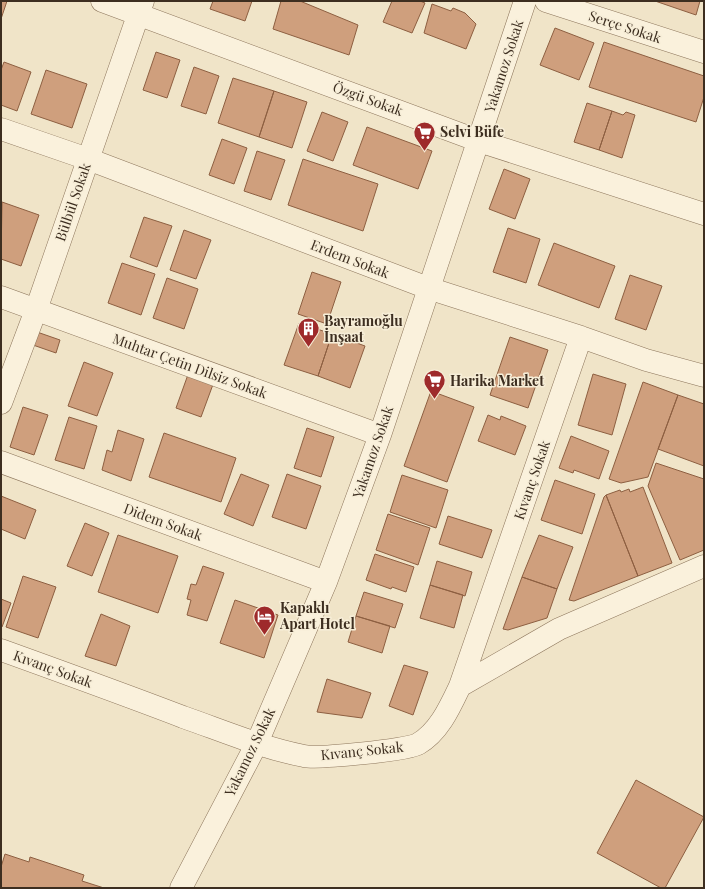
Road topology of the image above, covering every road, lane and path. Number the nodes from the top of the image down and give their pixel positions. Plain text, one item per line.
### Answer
1 (102, 1) edge
2 (526, 1) edge
3 (546, 1) edge
4 (141, 7) edge
5 (704, 52) edge
6 (1, 129) edge
7 (479, 141) junction
8 (88, 159) junction
9 (704, 214) edge
10 (428, 288) junction
11 (1, 297) edge
12 (36, 310) junction
13 (582, 337) junction
14 (704, 376) edge
15 (1, 403) edge
16 (380, 435) junction
17 (1, 462) edge
18 (704, 566) edge
19 (326, 582) junction
20 (1, 650) edge
21 (460, 686) junction
22 (256, 743) junction
23 (181, 888) edge

1 - 4 street, Özgü Sokak
2 - 7 street, Yakamoz Sokak
3 - 5 street, Serçe Sokak
4 - 7 street, Özgü Sokak
4 - 8 street, Bülbül Sokak
6 - 8 street, Erdem Sokak
7 - 9 street, Özgü Sokak
7 - 10 street, Yakamoz Sokak
8 - 10 street, Erdem Sokak
8 - 12 street, Bülbül Sokak
10 - 13 street, Erdem Sokak
10 - 16 street, Yakamoz Sokak
11 - 12 street, Muhtar Çetin Dilsiz Sokak
12 - 15 street, Bülbül Sokak
12 - 16 street, Muhtar Çetin Dilsiz Sokak
13 - 14 street, Erdem Sokak
13 - 21 street, Kıvanç Sokak
16 - 19 street, Yakamoz Sokak
17 - 19 street, Didem Sokak
18 - 21 street
19 - 22 street, Yakamoz Sokak
20 - 22 street, Kıvanç Sokak
21 - 22 street, Kıvanç Sokak
22 - 23 street, Yakamoz Sokak

